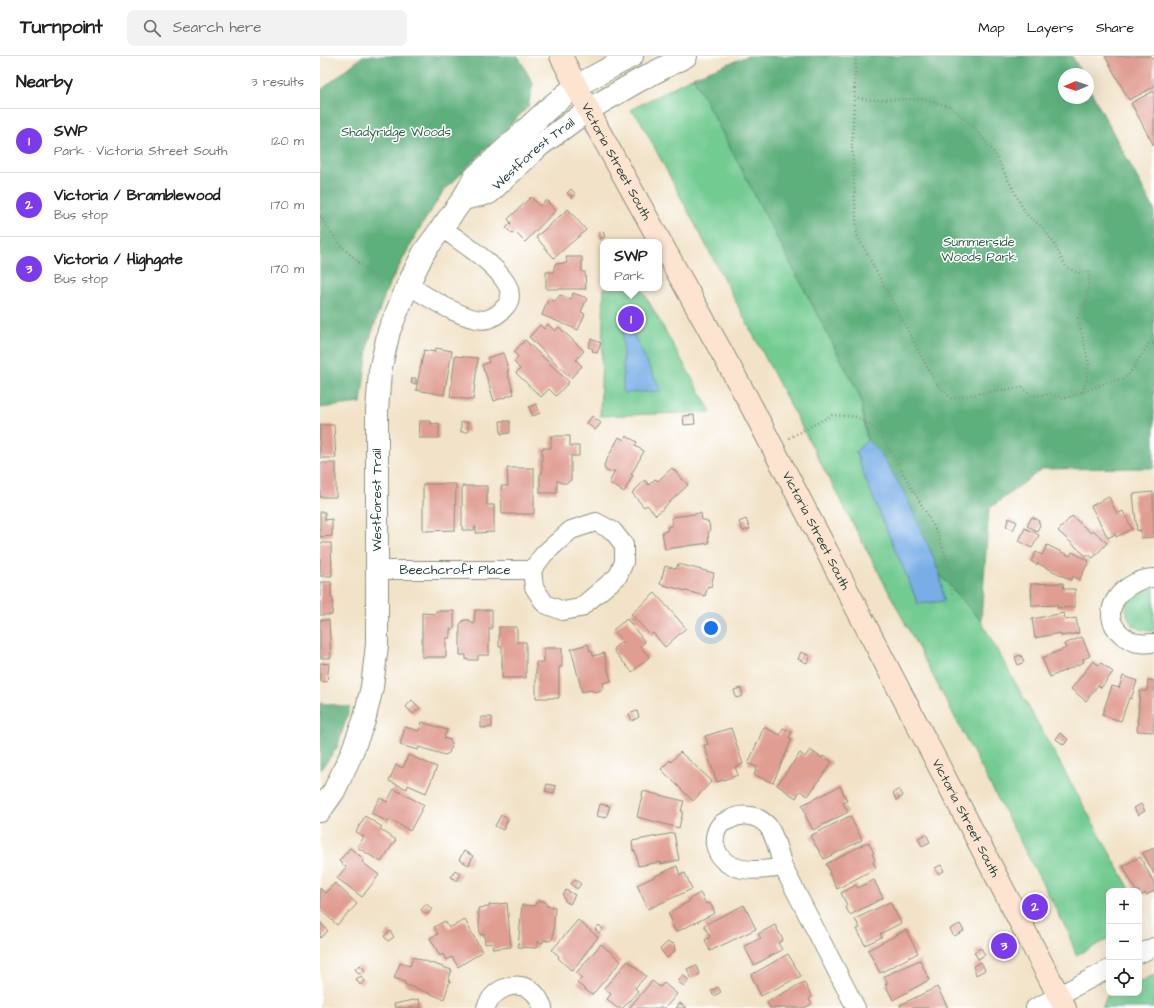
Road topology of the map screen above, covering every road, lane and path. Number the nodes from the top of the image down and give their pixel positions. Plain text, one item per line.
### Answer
1 (561, 56) edge
2 (632, 56) edge
3 (686, 56) edge
4 (856, 56) edge
5 (576, 86) junction
6 (854, 97) junction
7 (588, 110) junction
8 (463, 199) junction
9 (320, 216) edge
10 (441, 227) junction
11 (659, 239) edge
12 (662, 245) edge
13 (382, 284) dead end
14 (408, 285) junction
15 (1154, 343) edge
16 (1082, 392) junction
17 (772, 446) junction
18 (378, 570) junction
19 (532, 570) junction
20 (1154, 578) edge
21 (952, 594) dead end
22 (1154, 643) edge
23 (320, 811) edge
24 (783, 867) dead end
25 (1154, 947) edge
26 (1142, 953) edge
27 (1106, 971) edge
28 (1062, 1002) edge
29 (486, 1008) edge
30 (543, 1008) edge
31 (856, 1008) edge
32 (1035, 1008) edge

1 - 5 main road, Victoria Street South
2 - 5 street, Westforest Trail
3 - 7 street, Westforest Trail
4 - 6 path
5 - 7 main road, Victoria Street South
5 - 8 street, Westforest Trail
6 - 16 path
6 - 16 path
7 - 8 street, Westforest Trail
7 - 11 main road, Victoria Street South
8 - 10 street, Westforest Trail
9 - 13 path
10 - 14 street, Westforest Trail
10 - 14 street
12 - 17 main road, Victoria Street South
14 - 18 street, Westforest Trail
15 - 16 path
17 - 21 path
17 - 28 main road, Victoria Street South
18 - 19 street, Beechcroft Place
18 - 23 street, Westforest Trail
19 - 19 street
20 - 22 street
24 - 31 street
25 - 26 street
27 - 28 street
28 - 32 street
29 - 30 street

